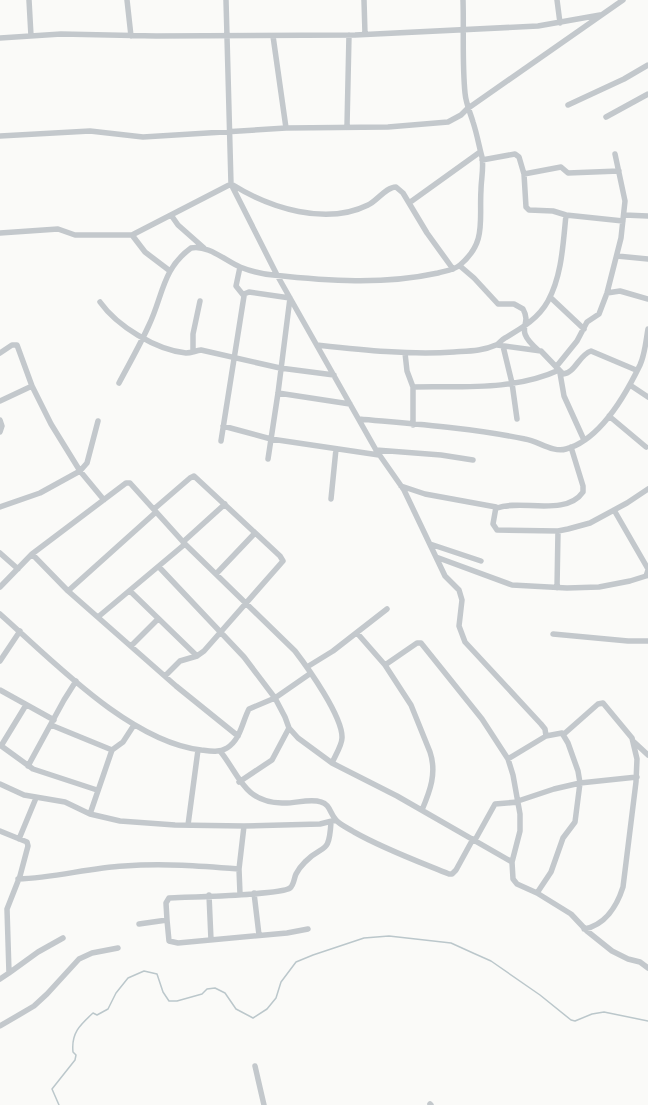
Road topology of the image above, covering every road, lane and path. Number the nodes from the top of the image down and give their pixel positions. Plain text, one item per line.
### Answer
1 (29, 0) edge
2 (127, 0) edge
3 (226, 0) edge
4 (364, 0) edge
5 (462, 0) edge
6 (557, 0) edge
7 (623, 0) edge
8 (602, 15) junction
9 (560, 23) junction
10 (463, 29) junction
11 (365, 34) junction
12 (226, 35) junction
13 (349, 35) junction
14 (31, 36) junction
15 (132, 36) junction
16 (273, 36) junction
17 (0, 38) edge
18 (648, 64) edge
19 (648, 94) edge
20 (568, 105) dead end
21 (467, 109) junction
22 (606, 117) dead end
23 (347, 126) junction
24 (286, 128) junction
25 (230, 132) junction
26 (0, 136) edge
27 (480, 152) junction
28 (615, 154) dead end
29 (482, 160) junction
30 (619, 171) junction
31 (524, 174) junction
32 (231, 184) junction
33 (409, 203) junction
34 (170, 215) junction
35 (566, 215) junction
36 (648, 216) edge
37 (624, 218) junction
38 (0, 233) edge
39 (132, 235) junction
40 (205, 249) junction
41 (618, 256) junction
42 (648, 259) edge
43 (460, 266) junction
44 (240, 267) junction
45 (453, 269) junction
46 (170, 270) junction
47 (277, 275) junction
48 (607, 293) junction
49 (244, 294) junction
50 (550, 297) junction
51 (290, 298) junction
52 (648, 299) edge
53 (200, 301) dead end
54 (100, 302) dead end
55 (523, 329) junction
56 (584, 329) junction
57 (648, 329) edge
58 (142, 338) junction
59 (317, 345) junction
60 (500, 346) junction
61 (538, 350) junction
62 (193, 352) junction
63 (0, 353) edge
64 (405, 353) junction
65 (235, 359) junction
66 (280, 368) junction
67 (558, 370) junction
68 (636, 370) junction
69 (334, 375) junction
70 (119, 383) dead end
71 (512, 383) junction
72 (630, 385) junction
73 (32, 386) junction
74 (413, 387) junction
75 (278, 393) junction
76 (648, 397) edge
77 (0, 401) edge
78 (350, 404) junction
79 (609, 416) junction
80 (359, 419) junction
81 (517, 419) dead end
82 (0, 420) edge
83 (98, 421) dead end
84 (413, 424) junction
85 (223, 426) junction
86 (0, 432) edge
87 (271, 439) junction
88 (584, 440) junction
89 (221, 441) dead end
90 (571, 447) junction
91 (646, 447) dead end
92 (336, 449) junction
93 (377, 453) junction
94 (268, 459) dead end
95 (473, 460) dead end
96 (80, 471) junction
97 (401, 486) junction
98 (648, 489) edge
99 (330, 499) dead end
100 (104, 500) junction
101 (224, 504) junction
102 (0, 507) edge
103 (497, 508) junction
104 (614, 510) junction
105 (155, 511) junction
106 (558, 531) junction
107 (255, 533) junction
108 (184, 543) junction
109 (430, 544) junction
110 (0, 553) edge
111 (32, 554) junction
112 (436, 558) junction
113 (481, 561) dead end
114 (159, 568) junction
115 (18, 569) junction
116 (648, 570) edge
117 (216, 574) junction
118 (0, 587) edge
119 (557, 588) junction
120 (68, 591) junction
121 (130, 591) junction
122 (245, 602) junction
123 (387, 610) dead end
124 (0, 614) edge
125 (98, 617) junction
126 (158, 620) junction
127 (20, 632) junction
128 (221, 633) junction
129 (357, 633) junction
130 (553, 634) dead end
131 (648, 640) edge
132 (131, 646) junction
133 (197, 656) junction
134 (0, 661) edge
135 (385, 665) junction
136 (307, 667) junction
137 (311, 673) junction
138 (165, 676) junction
139 (76, 681) junction
140 (0, 690) edge
141 (275, 698) junction
142 (26, 705) junction
143 (52, 722) junction
144 (134, 725) junction
145 (289, 728) junction
146 (564, 734) junction
147 (238, 736) junction
148 (546, 736) junction
149 (634, 742) junction
150 (1, 746) edge
151 (112, 750) junction
152 (198, 750) junction
153 (220, 751) junction
154 (648, 755) edge
155 (508, 759) junction
156 (332, 763) junction
157 (28, 766) junction
158 (637, 777) junction
159 (239, 782) junction
160 (580, 783) junction
161 (0, 784) edge
162 (97, 790) junction
163 (36, 798) junction
164 (518, 801) junction
165 (422, 810) junction
166 (90, 814) junction
167 (333, 821) junction
168 (188, 826) junction
169 (244, 826) junction
170 (0, 831) edge
171 (19, 839) junction
172 (474, 839) junction
173 (512, 862) junction
174 (240, 869) junction
175 (18, 879) junction
176 (537, 893) junction
177 (240, 894) junction
178 (254, 894) junction
179 (209, 895) junction
180 (167, 920) junction
181 (139, 924) dead end
182 (0, 926) edge
183 (6, 926) junction
184 (308, 929) dead end
185 (584, 929) junction
186 (258, 935) junction
187 (63, 938) dead end
188 (211, 940) junction
189 (118, 948) dead end
190 (648, 968) edge
191 (9, 973) junction
192 (0, 979) edge
193 (0, 1026) edge
194 (255, 1066) dead end
195 (264, 1105) edge

1 - 14 street
2 - 15 street
3 - 12 street
4 - 11 street
5 - 10 street
6 - 9 street
7 - 8 street
8 - 9 street
8 - 21 street
9 - 10 street
10 - 11 street
10 - 21 street
11 - 13 street
12 - 15 street
12 - 16 street
12 - 25 street
13 - 16 street
13 - 23 street
14 - 15 street
14 - 17 street
16 - 24 street
18 - 20 street
19 - 22 street
21 - 23 street
21 - 27 street
23 - 24 street
24 - 25 street
25 - 26 street
25 - 32 street
27 - 29 street
27 - 33 street
28 - 30 street
29 - 31 street
29 - 43 street
30 - 31 street
30 - 37 street
31 - 35 street
32 - 33 street
32 - 34 street
32 - 47 street
33 - 45 street
34 - 39 street
34 - 40 street
35 - 37 street
35 - 50 street
36 - 37 street
37 - 41 street
38 - 39 street
39 - 46 street
40 - 44 street
40 - 46 street
41 - 42 street
41 - 48 street
43 - 45 street
43 - 55 street
44 - 47 street
44 - 49 street
45 - 47 street
46 - 58 street
47 - 51 street
48 - 52 street
48 - 56 street
49 - 51 street
49 - 65 street
50 - 55 street
50 - 56 street
51 - 59 street
51 - 66 street
53 - 62 street
54 - 58 street
55 - 60 street
55 - 61 street
56 - 67 street
57 - 68 street
58 - 62 street
58 - 70 street
59 - 64 street
59 - 69 street
60 - 61 street
60 - 64 street
60 - 71 street
61 - 67 street
62 - 65 street
63 - 73 street
64 - 74 street
65 - 66 street
65 - 85 street
66 - 69 street
66 - 75 street
67 - 68 street
67 - 71 street
67 - 88 street
68 - 72 street
69 - 78 street
71 - 74 street
71 - 81 street
72 - 76 street
72 - 79 street
73 - 77 street
73 - 96 street
74 - 84 street
75 - 78 street
75 - 87 street
78 - 80 street
79 - 88 street
79 - 91 street
80 - 84 street
80 - 93 street
82 - 86 street
83 - 96 street
84 - 90 street
85 - 87 street
85 - 89 street
87 - 92 street
87 - 94 street
88 - 90 street
90 - 103 street
92 - 93 street
92 - 99 street
93 - 95 street
93 - 97 street
96 - 100 street
96 - 102 street
97 - 103 street
97 - 109 street
98 - 104 street
100 - 105 street
100 - 111 street
101 - 105 street
101 - 107 street
101 - 108 street
103 - 106 street
104 - 106 street
104 - 116 street
105 - 108 street
105 - 120 street
106 - 119 street
107 - 117 street
107 - 122 street
108 - 114 street
108 - 117 street
109 - 112 street
109 - 113 street
110 - 115 street
111 - 115 street
111 - 120 street
112 - 119 street
112 - 148 street
114 - 121 street
114 - 128 street
115 - 118 street
116 - 119 street
117 - 122 street
120 - 125 street
121 - 125 street
121 - 126 street
122 - 128 street
122 - 136 street
123 - 129 street
124 - 127 street
125 - 132 street
126 - 132 street
126 - 133 street
127 - 134 street
127 - 139 street
128 - 133 street
128 - 141 street
129 - 135 street
129 - 136 street
130 - 131 street
132 - 138 street
133 - 138 street
135 - 155 street
135 - 165 street
136 - 137 street
137 - 141 street
137 - 156 street
138 - 147 street
139 - 143 street
139 - 144 street
140 - 142 street
141 - 145 street
141 - 147 street
142 - 143 street
142 - 150 street
143 - 151 street
143 - 157 street
144 - 151 street
144 - 152 street
145 - 156 street
145 - 159 street
146 - 148 street
146 - 149 street
146 - 160 street
147 - 153 street
148 - 155 street
149 - 154 street
149 - 158 street
150 - 157 street
151 - 162 street
152 - 153 street
152 - 168 street
153 - 159 street
155 - 164 street
156 - 165 street
157 - 162 street
158 - 160 street
158 - 185 street
159 - 167 street
160 - 164 street
160 - 176 street
161 - 163 street
162 - 166 street
163 - 166 street
163 - 171 street
164 - 172 street
164 - 173 street
165 - 172 street
166 - 168 street
167 - 169 street
167 - 172 street
167 - 178 street
168 - 169 street
169 - 174 street
170 - 171 street
171 - 175 street
172 - 173 street
173 - 176 street
174 - 175 street
174 - 177 street
175 - 183 street
176 - 185 street
177 - 178 street
177 - 179 street
178 - 186 street
179 - 180 street
179 - 188 street
180 - 181 street
180 - 188 street
182 - 183 street
183 - 191 street
184 - 186 street
185 - 190 street
186 - 188 street
187 - 191 street
189 - 193 street
191 - 192 street
194 - 195 street

